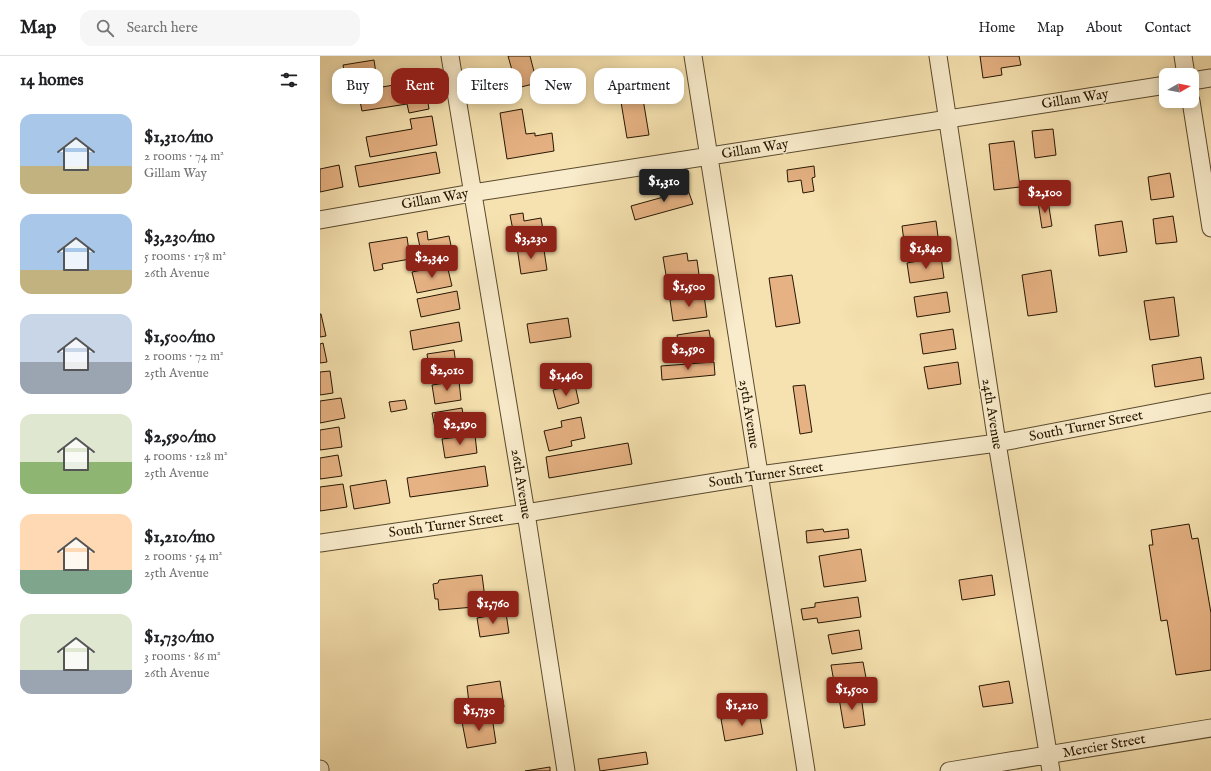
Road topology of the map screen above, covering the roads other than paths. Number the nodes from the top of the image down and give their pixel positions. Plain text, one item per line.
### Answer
1 (450, 56) edge
2 (693, 56) edge
3 (938, 56) edge
4 (1184, 56) edge
5 (1185, 68) edge
6 (1211, 78) edge
7 (1199, 80) edge
8 (1159, 86) edge
9 (1191, 108) edge
10 (948, 119) junction
11 (710, 156) junction
12 (472, 193) junction
13 (320, 220) edge
14 (1211, 228) edge
15 (1211, 402) edge
16 (997, 443) junction
17 (759, 475) junction
18 (526, 513) junction
19 (320, 543) edge
20 (1211, 728) edge
21 (1049, 763) edge
22 (566, 771) edge
23 (806, 771) edge
24 (949, 771) edge

1 - 12 street, 26th Avenue
2 - 11 street, 25th Avenue
3 - 10 street, 24th Avenue
4 - 5 street
6 - 7 street
8 - 10 street, Gillam Way
9 - 14 street
10 - 11 street, Gillam Way
10 - 16 street, 24th Avenue
11 - 12 street, Gillam Way
11 - 17 street, 25th Avenue
12 - 13 street, Gillam Way
12 - 18 street, 26th Avenue
15 - 16 street, South Turner Street
16 - 17 street, South Turner Street
16 - 21 street, 24th Avenue
17 - 18 street, South Turner Street
17 - 23 street, 25th Avenue
18 - 19 street, South Turner Street
18 - 22 street, 26th Avenue
20 - 21 street, Mercier Street
21 - 24 street, Mercier Street

